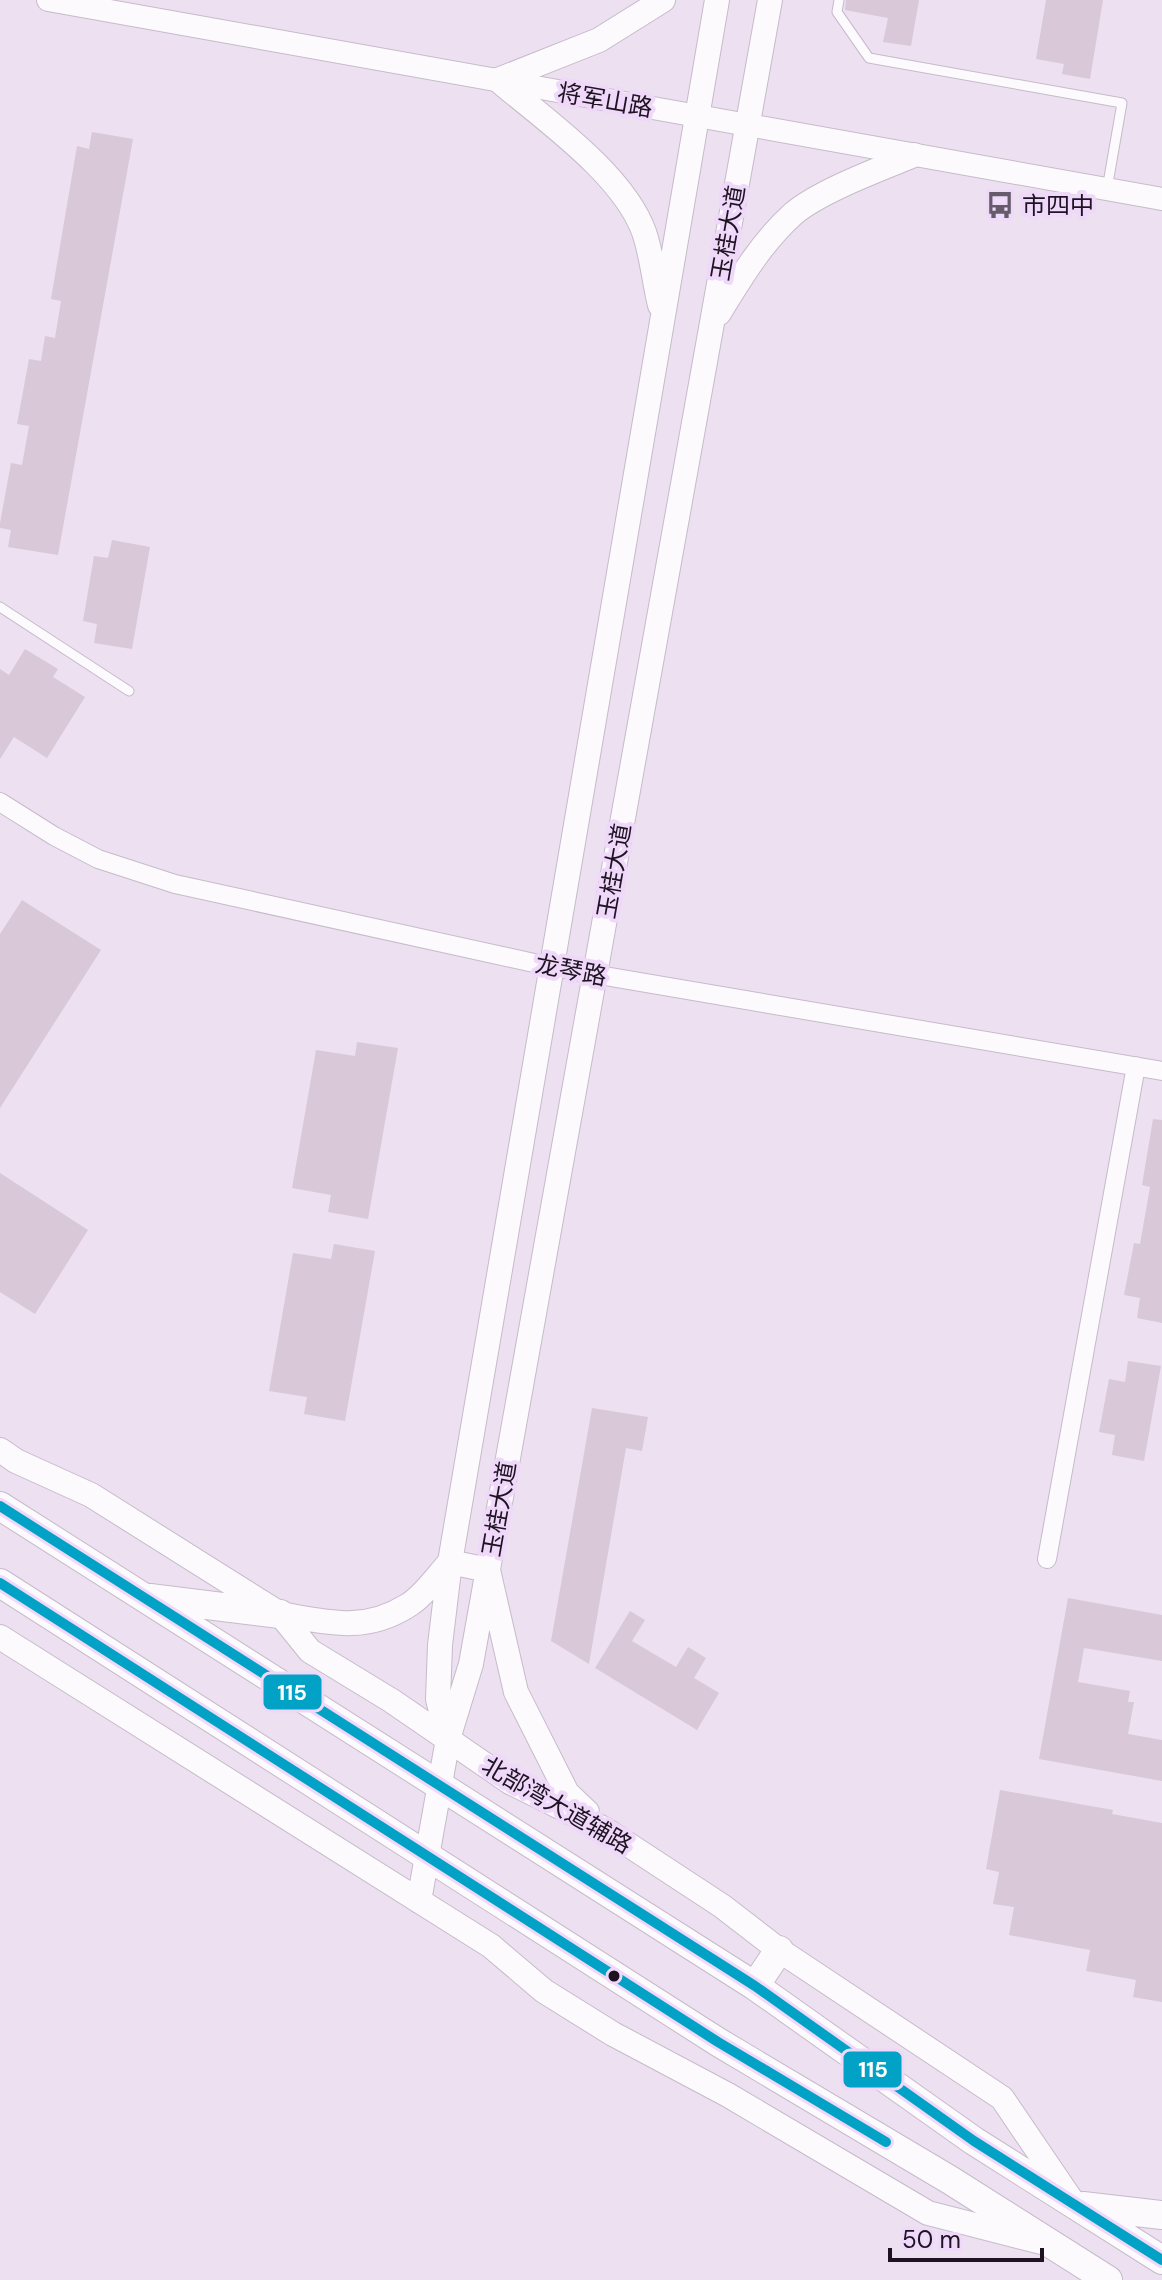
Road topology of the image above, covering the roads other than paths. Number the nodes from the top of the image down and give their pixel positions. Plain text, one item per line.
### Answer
1 (48, 0) edge
2 (663, 0) edge
3 (717, 0) edge
4 (770, 0) edge
5 (839, 0) edge
6 (498, 80) junction
7 (697, 116) junction
8 (747, 125) junction
9 (914, 155) junction
10 (1107, 189) junction
11 (1162, 199) edge
12 (663, 319) junction
13 (712, 325) junction
14 (0, 607) edge
15 (129, 691) dead end
16 (0, 802) edge
17 (552, 967) junction
18 (596, 975) junction
19 (1136, 1066) junction
20 (1162, 1071) edge
21 (0, 1450) edge
22 (0, 1506) edge
23 (1047, 1559) dead end
24 (450, 1562) junction
25 (488, 1570) junction
26 (0, 1583) edge
27 (143, 1597) junction
28 (280, 1614) junction
29 (0, 1637) edge
30 (448, 1739) junction
31 (440, 1786) junction
32 (606, 1830) junction
33 (427, 1856) junction
34 (419, 1901) junction
35 (779, 1950) junction
36 (755, 1986) junction
37 (1075, 2205) junction
38 (1162, 2215) edge
39 (1052, 2245) junction
40 (1162, 2260) edge
41 (1081, 2280) edge
42 (1108, 2280) edge

1 - 6 street, 将军山路
2 - 6 main road
3 - 7 main road, 玉桂大道
4 - 8 main road, 玉桂大道
5 - 10 lane
6 - 7 street, 将军山路
6 - 12 main road
7 - 8 street, 将军山路
7 - 12 main road, 玉桂大道
8 - 9 street, 将军山路
8 - 13 main road, 玉桂大道
9 - 10 street, 将军山路
9 - 13 main road
10 - 11 street, 将军山路
12 - 17 main road, 玉桂大道
13 - 18 main road, 玉桂大道
14 - 15 lane
16 - 17 street, 龙琴路
17 - 18 street, 龙琴路
17 - 24 main road, 玉桂大道
18 - 19 street, 龙琴路
18 - 25 main road, 玉桂大道
19 - 20 street, 龙琴路
19 - 23 street
21 - 28 main road, 北部湾大道辅路
22 - 27 highway
24 - 25 main road
24 - 28 main road
24 - 30 main road, 玉桂大道
25 - 30 main road, 玉桂大道
25 - 32 main road
26 - 33 highway
27 - 28 highway
27 - 31 highway
28 - 30 main road, 北部湾大道辅路
29 - 34 main road
30 - 31 main road, 玉桂大道
30 - 32 main road, 北部湾大道辅路
31 - 33 main road, 玉桂大道
31 - 36 highway
32 - 35 main road, 北部湾大道辅路
33 - 34 main road, 玉桂大道
33 - 39 highway
34 - 39 main road
35 - 36 highway
35 - 37 main road, 北部湾大道辅路
36 - 37 highway
37 - 38 highway
37 - 40 highway
39 - 41 highway
39 - 42 highway

